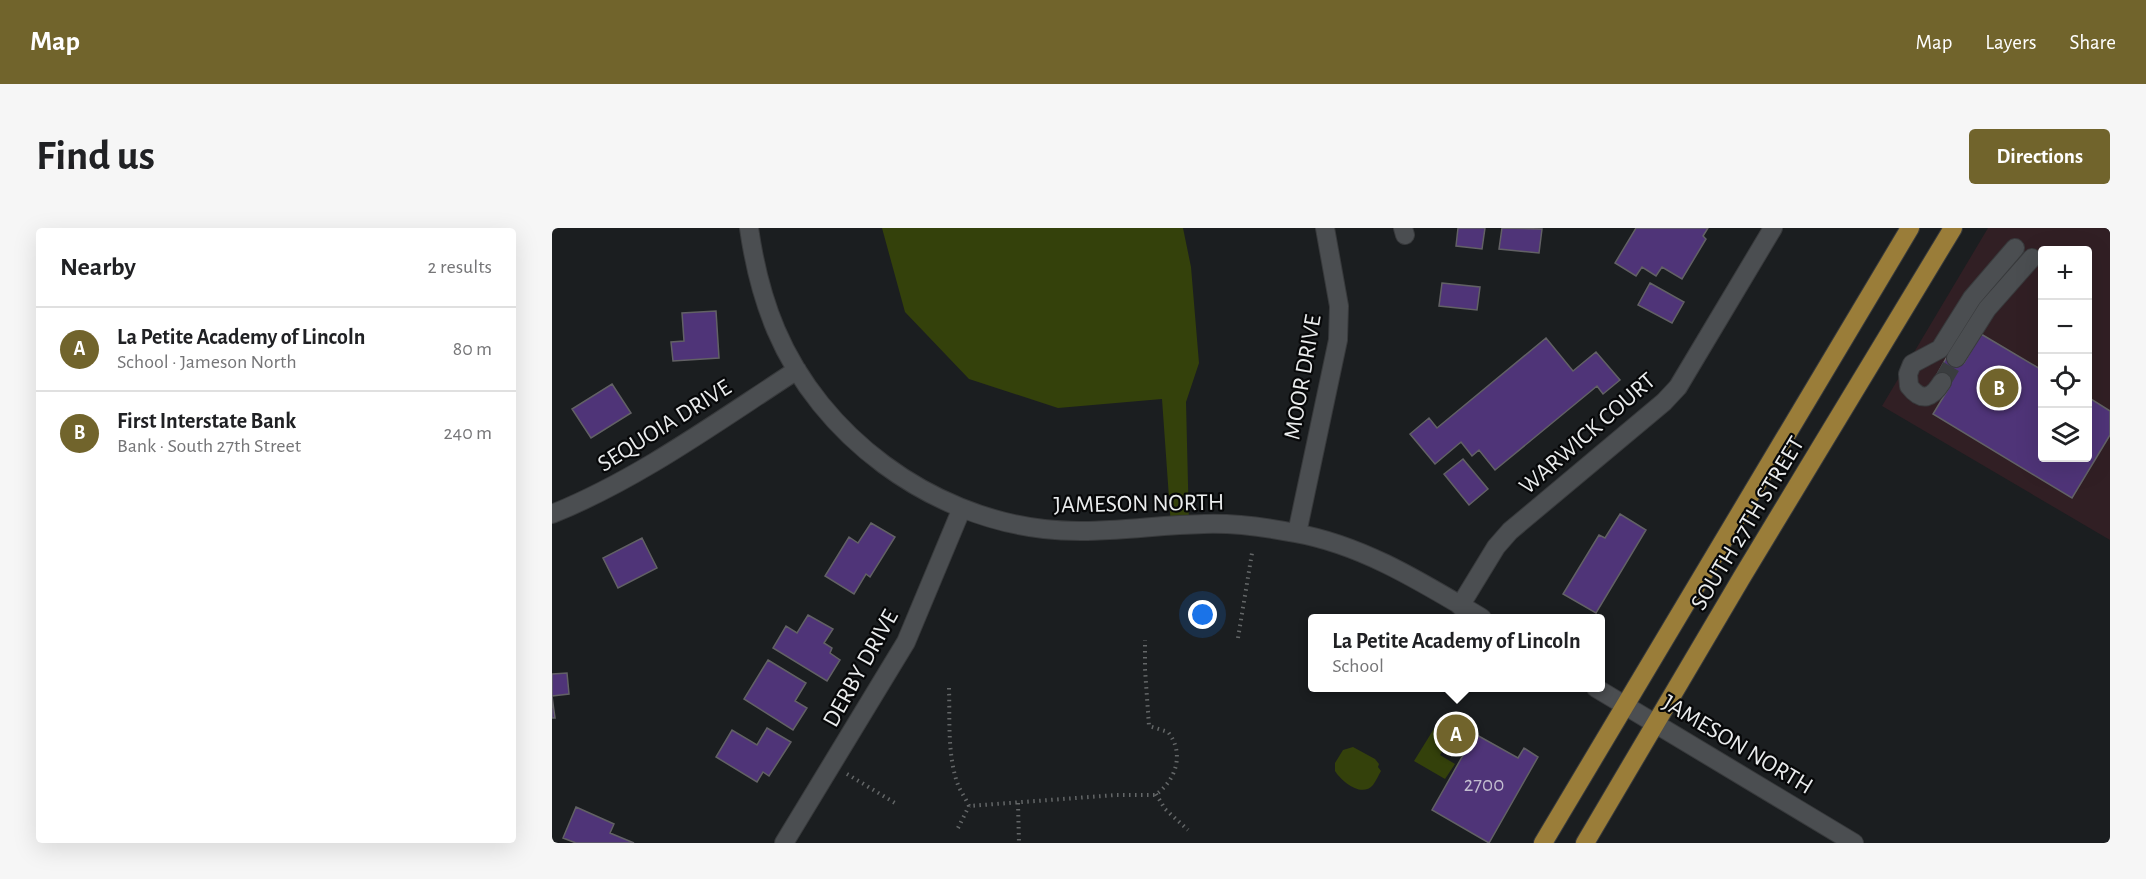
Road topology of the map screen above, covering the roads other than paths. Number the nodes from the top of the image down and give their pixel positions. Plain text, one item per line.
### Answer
1 (750, 228) edge
2 (1325, 228) edge
3 (1773, 228) edge
4 (1910, 228) edge
5 (1953, 228) edge
6 (2015, 248) dead end
7 (2032, 258) dead end
8 (1956, 358) tunnel mouth
9 (797, 370) junction
10 (1942, 382) tunnel mouth
11 (962, 508) junction
12 (552, 514) edge
13 (1297, 533) junction
14 (1460, 606) junction
15 (1475, 614) edge
16 (1604, 692) edge
17 (1625, 705) junction
18 (1656, 723) junction
19 (784, 843) edge
20 (1544, 843) edge
21 (1585, 843) edge
22 (1854, 843) edge

1 - 9 street, JAMESON NORTH
2 - 13 street, MOOR DRIVE
3 - 14 street, WARWICK COURT
4 - 17 main road, SOUTH 27TH STREET
5 - 18 main road, SOUTH 27TH STREET
6 - 10 street
7 - 8 street
9 - 11 street, JAMESON NORTH
9 - 12 street, SEQUOIA DRIVE
11 - 13 street, JAMESON NORTH
11 - 19 street, DERBY DRIVE
13 - 14 street, JAMESON NORTH
14 - 15 street, JAMESON NORTH
16 - 17 street, JAMESON NORTH
17 - 18 street, JAMESON NORTH
17 - 20 main road, SOUTH 27TH STREET
18 - 21 main road, SOUTH 27TH STREET
18 - 22 street, JAMESON NORTH

